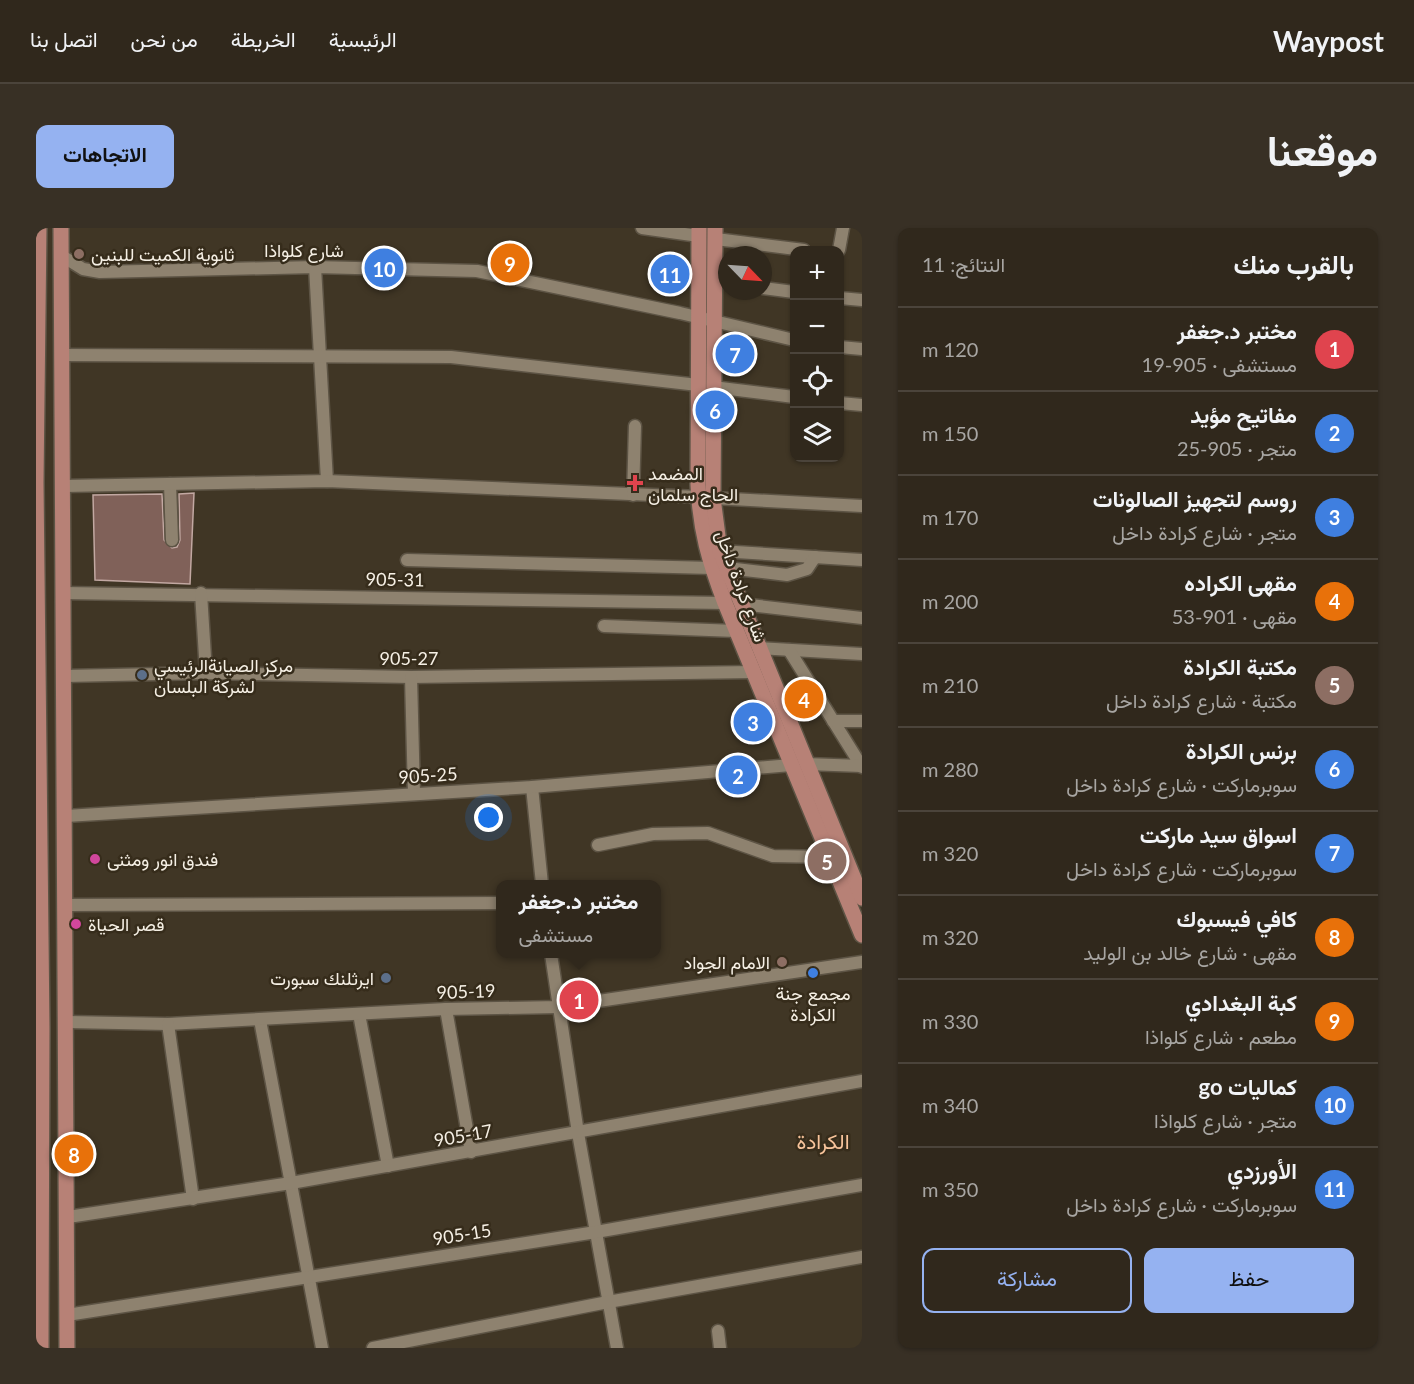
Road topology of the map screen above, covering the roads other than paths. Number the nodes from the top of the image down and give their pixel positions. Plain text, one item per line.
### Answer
1 (39, 228) edge
2 (62, 228) edge
3 (642, 228) edge
4 (843, 228) edge
5 (699, 232) edge
6 (716, 233) edge
7 (840, 246) edge
8 (790, 247) edge
9 (718, 253) edge
10 (62, 256) junction
11 (315, 267) junction
12 (37, 271) edge
13 (772, 289) edge
14 (790, 291) edge
15 (844, 298) edge
16 (719, 300) edge
17 (862, 300) edge
18 (699, 318) junction
19 (716, 324) junction
20 (790, 339) edge
21 (844, 347) edge
22 (862, 349) edge
23 (63, 355) junction
24 (321, 355) junction
25 (706, 386) junction
26 (790, 396) edge
27 (844, 403) edge
28 (862, 405) edge
29 (635, 426) dead end
30 (327, 481) junction
31 (36, 483) edge
32 (170, 484) junction
33 (64, 486) junction
34 (633, 495) junction
35 (706, 498) junction
36 (862, 506) edge
37 (172, 540) dead end
38 (720, 551) junction
39 (815, 557) junction
40 (407, 560) dead end
41 (862, 560) edge
42 (719, 568) junction
43 (64, 592) junction
44 (201, 593) junction
45 (724, 603) junction
46 (741, 604) junction
47 (862, 618) edge
48 (604, 626) dead end
49 (736, 631) junction
50 (759, 648) junction
51 (789, 650) junction
52 (862, 654) edge
53 (753, 672) junction
54 (206, 673) junction
55 (65, 676) junction
56 (411, 676) junction
57 (833, 721) junction
58 (862, 721) edge
59 (798, 765) junction
60 (862, 766) edge
61 (532, 787) junction
62 (414, 794) junction
63 (66, 816) junction
64 (598, 845) dead end
65 (829, 857) junction
66 (541, 880) edge
67 (862, 898) edge
68 (496, 903) edge
69 (67, 905) junction
70 (862, 935) edge
71 (552, 958) edge
72 (862, 962) edge
73 (558, 1007) junction
74 (446, 1009) junction
75 (359, 1014) junction
76 (260, 1020) junction
77 (68, 1022) junction
78 (168, 1024) junction
79 (39, 1028) edge
80 (862, 1081) edge
81 (578, 1133) junction
82 (471, 1152) junction
83 (388, 1166) junction
84 (291, 1183) junction
85 (862, 1185) edge
86 (193, 1199) junction
87 (68, 1217) junction
88 (596, 1232) junction
89 (38, 1236) edge
90 (862, 1257) edge
91 (308, 1275) junction
92 (608, 1302) junction
93 (67, 1315) junction
94 (718, 1331) dead end
95 (41, 1348) edge
96 (67, 1348) edge
97 (322, 1348) edge
98 (373, 1348) edge
99 (617, 1348) edge
100 (720, 1348) edge

1 - 12 main road
2 - 10 main road
3 - 5 street
4 - 7 street
5 - 18 main road, شارع كرادة داخل
6 - 8 street
6 - 9 main road, شارع كرادة داخل
10 - 11 street, شارع كلواذا
10 - 23 main road
11 - 18 street, شارع كلواذا
11 - 24 street
12 - 31 main road
13 - 14 street
15 - 17 street
16 - 19 main road, شارع كرادة داخل
18 - 19 street, شارع كلواذا
18 - 25 main road, شارع كرادة داخل
19 - 20 street, شارع كلواذا
19 - 25 main road, شارع كرادة داخل
21 - 22 street
23 - 24 street
23 - 33 main road
24 - 25 street
24 - 30 street
25 - 26 street
25 - 35 main road, شارع كرادة داخل
27 - 28 street
29 - 34 street
30 - 32 street
30 - 34 street
31 - 79 main road
32 - 33 street
32 - 37 street
33 - 43 main road
34 - 35 street
35 - 36 street
35 - 38 main road, شارع كرادة داخل
35 - 42 main road, شارع كرادة داخل
38 - 39 street
38 - 42 main road, شارع كرادة داخل
39 - 41 street
39 - 42 street, 905-31
40 - 42 street, 905-31
42 - 45 main road, شارع كرادة داخل
42 - 46 main road, شارع كرادة داخل
43 - 44 street, 905-31
43 - 55 main road
44 - 45 street, 905-31
44 - 54 street
45 - 49 main road, شارع كرادة داخل
46 - 47 street
46 - 50 main road, شارع كرادة داخل
48 - 49 street
49 - 53 main road, شارع كرادة داخل
50 - 51 street
50 - 59 main road, شارع كرادة داخل
51 - 52 street
51 - 57 street
53 - 56 street, 905-27
53 - 59 main road, شارع كرادة داخل
54 - 55 street, 905-27
54 - 56 street, 905-27
55 - 63 main road
56 - 62 street
57 - 58 street
57 - 60 street
59 - 60 street, 905-25
59 - 61 street, 905-25
59 - 65 main road, شارع كرادة داخل
59 - 67 main road, شارع كرادة داخل
61 - 62 street, 905-25
61 - 66 street
62 - 63 street, 905-25
63 - 69 main road
64 - 65 street
65 - 70 main road, شارع كرادة داخل
68 - 69 street
69 - 77 main road
71 - 73 street
72 - 73 street, 905-19
73 - 74 street, 905-19
73 - 81 street
74 - 75 street, 905-19
74 - 82 street
75 - 76 street, 905-19
75 - 83 street
76 - 78 street, 905-19
76 - 84 street
77 - 78 street, 905-19
77 - 87 main road
78 - 86 street
79 - 89 main road
80 - 81 street, 905-17
81 - 82 street, 905-17
81 - 88 street
82 - 83 street, 905-17
83 - 84 street, 905-17
84 - 86 street, 905-17
84 - 91 street
85 - 88 street, 905-15
86 - 87 street, 905-17
87 - 93 main road
88 - 91 street, 905-15
88 - 92 street
89 - 95 main road
90 - 92 street
91 - 93 street, 905-15
91 - 97 street
92 - 98 street
92 - 99 street
93 - 96 main road
94 - 100 street

